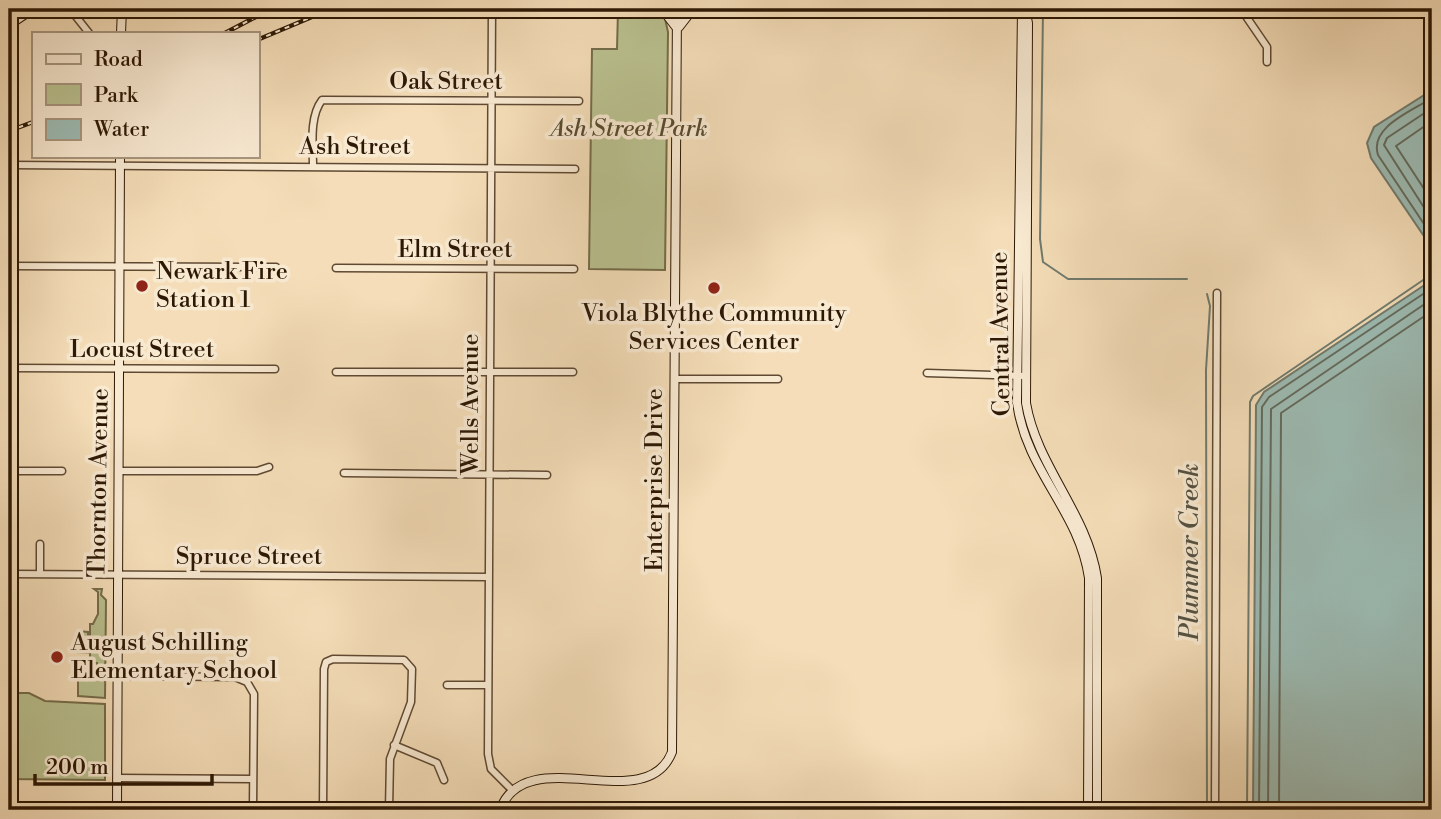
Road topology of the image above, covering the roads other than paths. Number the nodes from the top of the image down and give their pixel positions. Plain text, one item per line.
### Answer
1 (33, 9) edge
2 (70, 9) edge
3 (121, 9) edge
4 (492, 9) edge
5 (663, 9) edge
6 (677, 9) edge
7 (693, 9) edge
8 (1024, 9) edge
9 (1241, 9) edge
10 (9, 25) edge
11 (677, 30) junction
12 (88, 32) edge
13 (121, 32) edge
14 (1267, 62) dead end
15 (492, 101) junction
16 (579, 102) dead end
17 (120, 158) edge
18 (9, 165) edge
19 (120, 166) junction
20 (313, 166) junction
21 (491, 167) junction
22 (575, 169) dead end
23 (9, 266) edge
24 (120, 266) junction
25 (276, 267) dead end
26 (336, 268) dead end
27 (491, 269) junction
28 (574, 269) dead end
29 (1217, 293) dead end
30 (9, 368) edge
31 (119, 369) junction
32 (275, 369) dead end
33 (336, 372) dead end
34 (490, 372) junction
35 (572, 372) dead end
36 (927, 373) dead end
37 (1021, 376) junction
38 (675, 379) junction
39 (778, 379) dead end
40 (269, 467) dead end
41 (9, 471) edge
42 (62, 471) dead end
43 (119, 471) junction
44 (344, 473) dead end
45 (489, 474) junction
46 (547, 475) dead end
47 (40, 544) dead end
48 (9, 574) edge
49 (40, 575) junction
50 (117, 575) junction
51 (489, 577) junction
52 (118, 676) junction
53 (447, 685) dead end
54 (488, 685) junction
55 (394, 745) junction
56 (117, 778) junction
57 (253, 779) junction
58 (444, 780) dead end
59 (512, 790) junction
60 (117, 810) edge
61 (253, 810) edge
62 (323, 810) edge
63 (389, 810) edge
64 (500, 810) edge
65 (1088, 810) edge
66 (1097, 810) edge
67 (1215, 810) edge

1 - 10 street
2 - 12 street
3 - 13 street
4 - 15 street, Wells Avenue
5 - 11 street
6 - 11 street, Enterprise Drive
7 - 11 street
8 - 37 street, Central Avenue
9 - 14 street
11 - 38 street, Enterprise Drive
15 - 16 street, Oak Street
15 - 20 street, Oak Street
15 - 21 street, Wells Avenue
17 - 19 street, Thornton Avenue
18 - 19 street, Ash Street
19 - 20 street, Ash Street
19 - 24 street, Thornton Avenue
20 - 21 street, Ash Street
21 - 22 street, Ash Street
21 - 27 street, Wells Avenue
23 - 24 street
24 - 25 street
24 - 31 street, Thornton Avenue
26 - 27 street, Elm Street
27 - 28 street, Elm Street
27 - 34 street, Wells Avenue
29 - 67 street
30 - 31 street, Locust Street
31 - 32 street, Locust Street
31 - 43 street, Thornton Avenue
33 - 34 street
34 - 35 street
34 - 45 street, Wells Avenue
36 - 37 street
37 - 65 street, Central Avenue
37 - 66 street, Central Avenue
38 - 39 street
38 - 59 street, Enterprise Drive
40 - 43 street
41 - 42 street
43 - 50 street, Thornton Avenue
44 - 45 street
45 - 46 street
45 - 51 street, Wells Avenue
47 - 49 street
48 - 49 street, Spruce Street
49 - 50 street, Spruce Street
50 - 51 street, Spruce Street
50 - 52 street, Thornton Avenue
51 - 54 street, Wells Avenue
52 - 56 street, Thornton Avenue
52 - 57 street
53 - 54 street
54 - 59 street, Wells Avenue
55 - 58 street
55 - 62 street
55 - 63 street
56 - 57 street
56 - 60 street, Thornton Avenue
57 - 61 street
59 - 64 street

